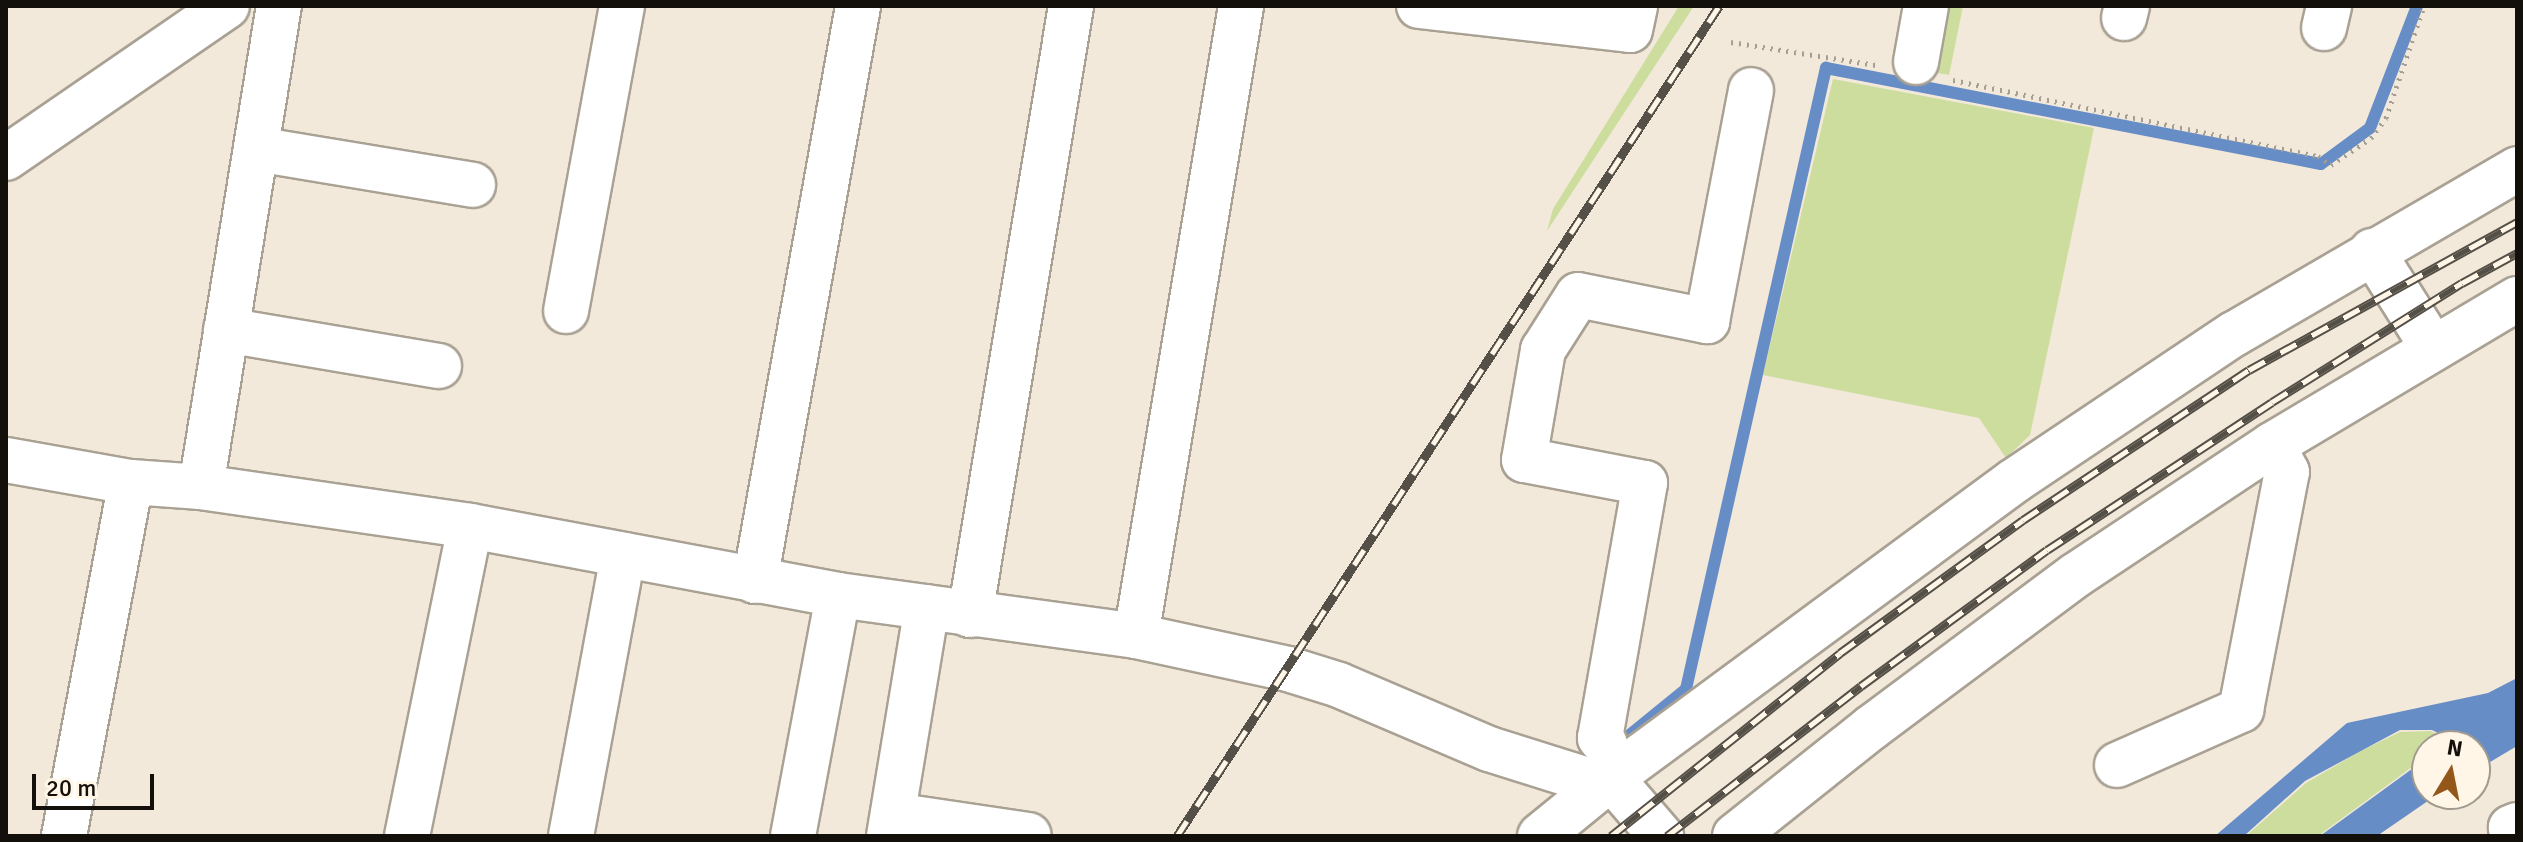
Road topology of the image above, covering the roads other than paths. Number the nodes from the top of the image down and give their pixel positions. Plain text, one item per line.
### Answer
1 (227, 6) edge
2 (279, 6) edge
3 (622, 6) edge
4 (858, 6) edge
5 (1071, 6) edge
6 (1241, 6) edge
7 (1419, 6) edge
8 (1635, 6) edge
9 (1926, 6) edge
10 (1912, 68) road end
11 (1751, 90) dead end
12 (256, 149) junction
13 (6, 158) edge
14 (2517, 169) edge
15 (473, 185) dead end
16 (2372, 251) junction
17 (2517, 299) edge
18 (566, 311) dead end
19 (226, 330) junction
20 (2433, 348) junction
21 (439, 366) dead end
22 (2272, 445) junction
23 (6, 460) edge
24 (131, 482) junction
25 (201, 487) junction
26 (467, 538) junction
27 (621, 568) junction
28 (755, 581) junction
29 (835, 606) junction
30 (970, 615) junction
31 (925, 618) junction
32 (1136, 636) junction
33 (2117, 765) dead end
34 (1606, 769) junction
35 (2517, 825) edge
36 (891, 826) edge
37 (1029, 835) edge
38 (64, 836) edge
39 (407, 836) edge
40 (571, 836) edge
41 (793, 836) edge
42 (1540, 836) edge
43 (1661, 836) edge
44 (1735, 836) edge
45 (2514, 836) edge

1 - 13 street
2 - 12 street
3 - 18 street
4 - 28 street
5 - 30 street
6 - 32 street
7 - 8 street
9 - 10 street
11 - 34 street
12 - 15 street
12 - 19 street
14 - 16 street
16 - 20 street
16 - 34 street
17 - 20 street
19 - 21 street
19 - 25 street
20 - 22 street
22 - 33 street
22 - 44 street
23 - 24 street
24 - 25 street
24 - 38 street
25 - 26 street
26 - 27 street
26 - 39 street
27 - 28 street
27 - 40 street
28 - 29 street
29 - 31 street
29 - 41 street
30 - 31 street
30 - 32 street
31 - 36 street
32 - 34 street
34 - 42 street
34 - 43 street
35 - 45 street
36 - 37 street

